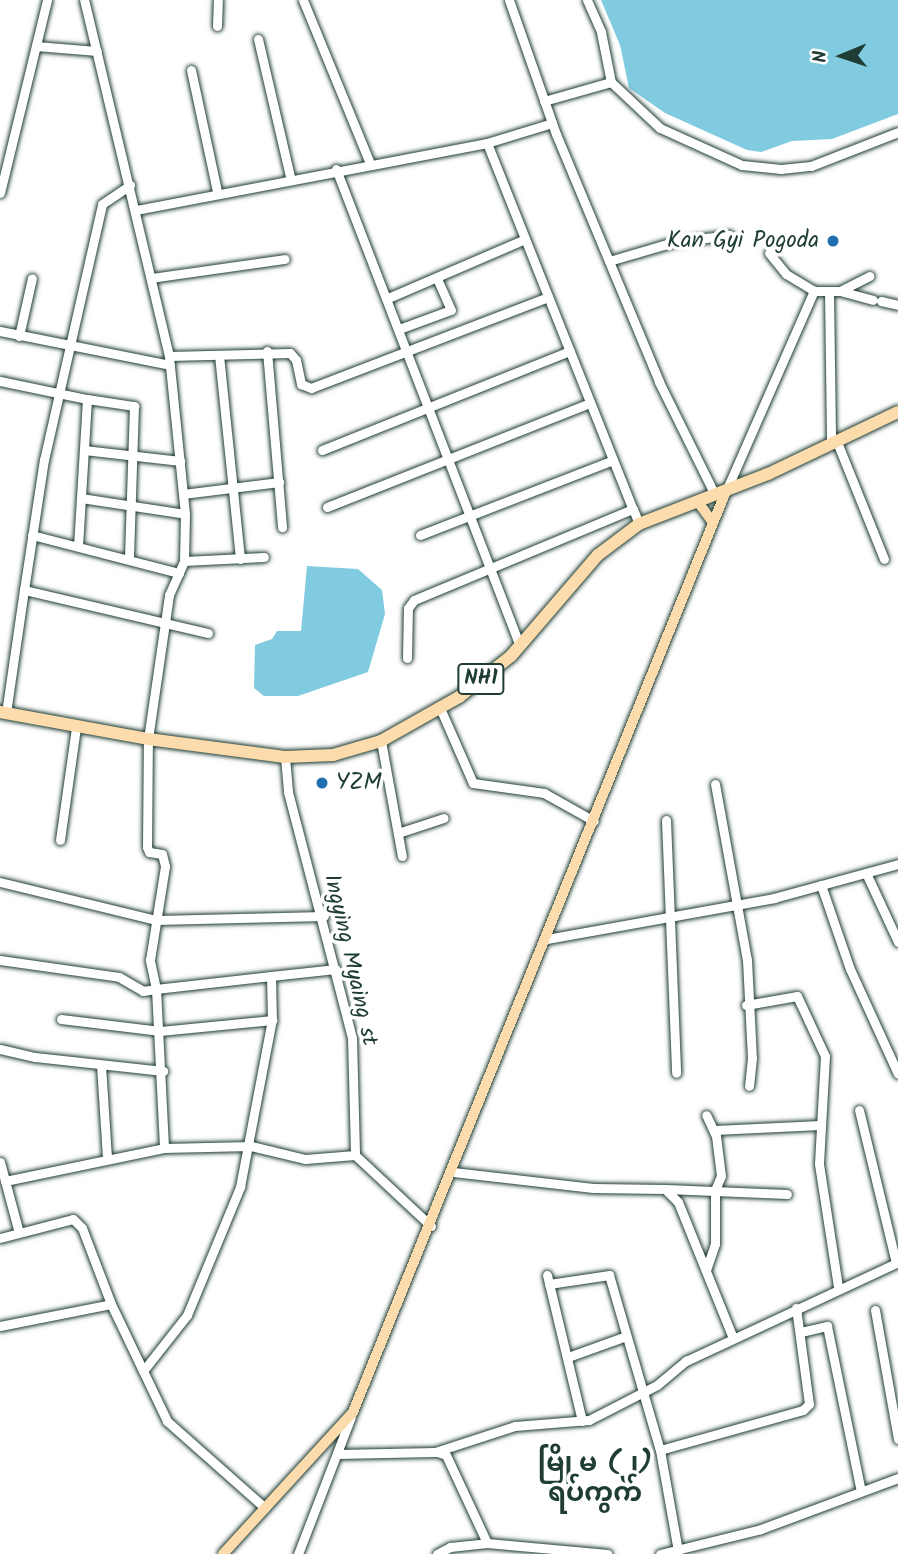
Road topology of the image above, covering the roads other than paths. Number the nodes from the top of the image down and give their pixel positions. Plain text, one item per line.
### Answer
1 (47, 0) edge
2 (84, 0) edge
3 (218, 0) edge
4 (303, 0) edge
5 (509, 0) edge
6 (587, 0) edge
7 (217, 26) dead end
8 (258, 39) dead end
9 (36, 46) junction
10 (97, 51) junction
11 (191, 70) dead end
12 (611, 82) junction
13 (544, 101) junction
14 (552, 122) junction
15 (898, 132) edge
16 (486, 143) junction
17 (370, 163) junction
18 (335, 169) junction
19 (290, 177) junction
20 (130, 185) junction
21 (217, 191) junction
22 (0, 193) edge
23 (135, 210) junction
24 (730, 236) dead end
25 (525, 239) junction
26 (769, 253) dead end
27 (285, 259) dead end
28 (609, 261) junction
29 (869, 276) dead end
30 (32, 278) dead end
31 (151, 278) junction
32 (437, 278) junction
33 (814, 291) junction
34 (840, 291) junction
35 (829, 292) junction
36 (548, 297) junction
37 (388, 298) junction
38 (898, 305) edge
39 (399, 329) junction
40 (0, 331) edge
41 (19, 336) junction
42 (70, 347) junction
43 (407, 350) junction
44 (267, 351) junction
45 (570, 351) junction
46 (219, 355) junction
47 (169, 361) junction
48 (0, 381) edge
49 (61, 395) junction
50 (87, 399) junction
51 (590, 403) junction
52 (429, 405) junction
53 (898, 412) edge
54 (834, 443) junction
55 (84, 450) junction
56 (322, 450) dead end
57 (134, 456) junction
58 (449, 459) junction
59 (613, 460) junction
60 (180, 461) junction
61 (279, 482) junction
62 (233, 487) junction
63 (720, 493) junction
64 (183, 494) junction
65 (81, 498) junction
66 (698, 502) junction
67 (132, 506) junction
68 (327, 507) dead end
69 (633, 509) junction
70 (185, 514) junction
71 (472, 515) junction
72 (712, 521) junction
73 (639, 524) junction
74 (282, 527) dead end
75 (32, 535) junction
76 (420, 535) dead end
77 (78, 545) junction
78 (264, 557) dead end
79 (128, 559) junction
80 (240, 559) junction
81 (884, 559) dead end
82 (184, 561) junction
83 (492, 568) junction
84 (179, 573) junction
85 (24, 590) junction
86 (164, 624) junction
87 (208, 633) dead end
88 (520, 646) junction
89 (407, 658) dead end
90 (440, 708) junction
91 (3, 713) edge
92 (76, 728) junction
93 (148, 739) junction
94 (381, 741) junction
95 (285, 757) junction
96 (715, 784) dead end
97 (444, 818) dead end
98 (666, 820) dead end
99 (594, 821) junction
100 (398, 833) junction
101 (60, 840) dead end
102 (402, 856) dead end
103 (898, 864) edge
104 (866, 873) junction
105 (0, 882) edge
106 (821, 885) junction
107 (735, 904) junction
108 (324, 916) junction
109 (669, 916) junction
110 (156, 920) junction
111 (547, 939) junction
112 (898, 942) edge
113 (0, 960) edge
114 (336, 969) junction
115 (271, 976) junction
116 (156, 989) junction
117 (746, 1005) junction
118 (61, 1019) dead end
119 (272, 1020) junction
120 (160, 1031) junction
121 (0, 1049) edge
122 (101, 1065) junction
123 (163, 1071) junction
124 (676, 1073) dead end
125 (898, 1074) edge
126 (749, 1086) dead end
127 (859, 1110) dead end
128 (706, 1115) dead end
129 (821, 1125) junction
130 (714, 1130) junction
131 (251, 1146) junction
132 (164, 1148) junction
133 (355, 1155) junction
134 (107, 1157) junction
135 (0, 1162) edge
136 (453, 1172) junction
137 (5, 1181) junction
138 (664, 1189) junction
139 (715, 1190) junction
140 (787, 1194) dead end
141 (431, 1226) junction
142 (19, 1233) junction
143 (0, 1238) edge
144 (897, 1263) edge
145 (706, 1270) junction
146 (838, 1287) junction
147 (111, 1304) junction
148 (796, 1308) junction
149 (875, 1310) dead end
150 (0, 1326) edge
151 (802, 1332) junction
152 (626, 1336) junction
153 (733, 1338) junction
154 (568, 1357) junction
155 (143, 1371) junction
156 (643, 1392) junction
157 (353, 1412) junction
158 (582, 1421) junction
159 (898, 1439) edge
160 (660, 1450) junction
161 (435, 1452) junction
162 (337, 1454) junction
163 (898, 1478) edge
164 (861, 1491) junction
165 (265, 1508) junction
166 (487, 1543) junction
167 (678, 1550) junction
168 (544, 1551) edge
169 (223, 1554) edge
170 (298, 1554) edge
171 (437, 1554) edge
172 (607, 1554) edge
173 (660, 1554) edge

1 - 9 street
2 - 10 street
3 - 7 street
4 - 17 street
5 - 13 street
6 - 12 street
8 - 19 street
9 - 10 street
9 - 22 street
10 - 20 street
11 - 21 street
12 - 13 street
12 - 15 street
13 - 14 street
14 - 16 street
14 - 28 street
16 - 17 street
16 - 25 street
17 - 18 street
18 - 19 street
18 - 37 street
19 - 21 street
20 - 23 street
20 - 42 street
21 - 23 street
23 - 31 street
24 - 28 street
25 - 32 street
25 - 36 street
26 - 33 street
27 - 31 street
28 - 63 street
29 - 34 street
30 - 41 street
31 - 47 street
32 - 37 street
32 - 39 street
33 - 35 street
33 - 63 street
34 - 35 street
34 - 38 street
35 - 54 street
36 - 43 street
36 - 45 street
37 - 39 street
39 - 43 street
40 - 41 street
41 - 42 street
42 - 47 street
42 - 49 street
43 - 44 street
43 - 52 street
44 - 46 street
44 - 61 street
45 - 51 street
45 - 52 street
46 - 47 street
46 - 62 street
47 - 60 street
48 - 49 street
49 - 50 street
49 - 75 street
50 - 55 street
50 - 57 street
51 - 58 street
51 - 59 street
52 - 56 street
52 - 58 street
53 - 54 highway, NH1
54 - 63 highway, NH1
54 - 81 street
55 - 57 street
55 - 65 street
57 - 60 street
57 - 67 street
58 - 68 street
58 - 71 street
59 - 69 street
59 - 71 street
60 - 64 street
61 - 62 street
61 - 74 street
62 - 64 street
62 - 80 street
63 - 66 highway, NH1
63 - 72 main road
64 - 70 street
65 - 67 street
65 - 77 street
66 - 72 main road
66 - 73 highway, NH1
67 - 70 street
67 - 79 street
69 - 73 street
69 - 83 street
70 - 82 street
71 - 76 street
71 - 83 street
72 - 99 main road
73 - 88 highway, NH1
75 - 77 street
75 - 85 street
77 - 79 street
78 - 80 street
79 - 84 street
80 - 82 street
82 - 84 street
83 - 88 street
83 - 89 street
84 - 86 street
85 - 86 street
85 - 91 street
86 - 87 street
86 - 93 street
88 - 90 highway, NH1
90 - 94 highway, NH1
90 - 99 street
91 - 92 highway, NH1
92 - 93 highway, NH1
92 - 101 street
93 - 95 highway, NH1
93 - 110 street
94 - 95 highway, NH1
94 - 100 street
95 - 108 street, Ingying Myaing st
96 - 107 street
97 - 100 street
98 - 109 street
99 - 111 main road
100 - 102 street
103 - 104 street
104 - 106 street
104 - 112 street
105 - 110 street
106 - 107 street
106 - 125 street
107 - 109 street
107 - 117 street
108 - 110 street
108 - 114 street, Ingying Myaing st
109 - 111 street
109 - 124 street
110 - 116 street
111 - 136 main road
113 - 116 street
114 - 115 street
114 - 133 street, Ingying Myaing st
115 - 116 street
115 - 119 street
116 - 120 street
117 - 126 street
117 - 129 street
118 - 120 street
119 - 120 street
119 - 131 street
120 - 123 street
121 - 122 street
122 - 123 street
122 - 134 street
123 - 132 street
127 - 144 street
128 - 130 street
129 - 130 street
129 - 146 street
130 - 139 street
131 - 132 street
131 - 133 street
131 - 155 street
132 - 134 street
133 - 141 street
134 - 137 street
135 - 137 street
136 - 138 street
136 - 141 main road
137 - 142 street
138 - 139 street
138 - 145 street
139 - 140 street
139 - 145 street
141 - 157 main road
142 - 143 street
142 - 147 street
144 - 146 street
145 - 153 street
146 - 148 street
147 - 150 street
147 - 155 street
148 - 151 street
148 - 153 street
149 - 159 street
151 - 160 street
151 - 164 street
152 - 154 street
152 - 154 street
152 - 156 street
153 - 156 street
154 - 158 street
155 - 165 street
156 - 158 street
156 - 160 street
157 - 162 street
157 - 165 main road
158 - 161 street
160 - 167 street
161 - 162 street
161 - 166 street
162 - 170 street
163 - 164 street
164 - 167 street
165 - 169 main road
166 - 168 street
166 - 171 street
167 - 173 street
168 - 172 street

